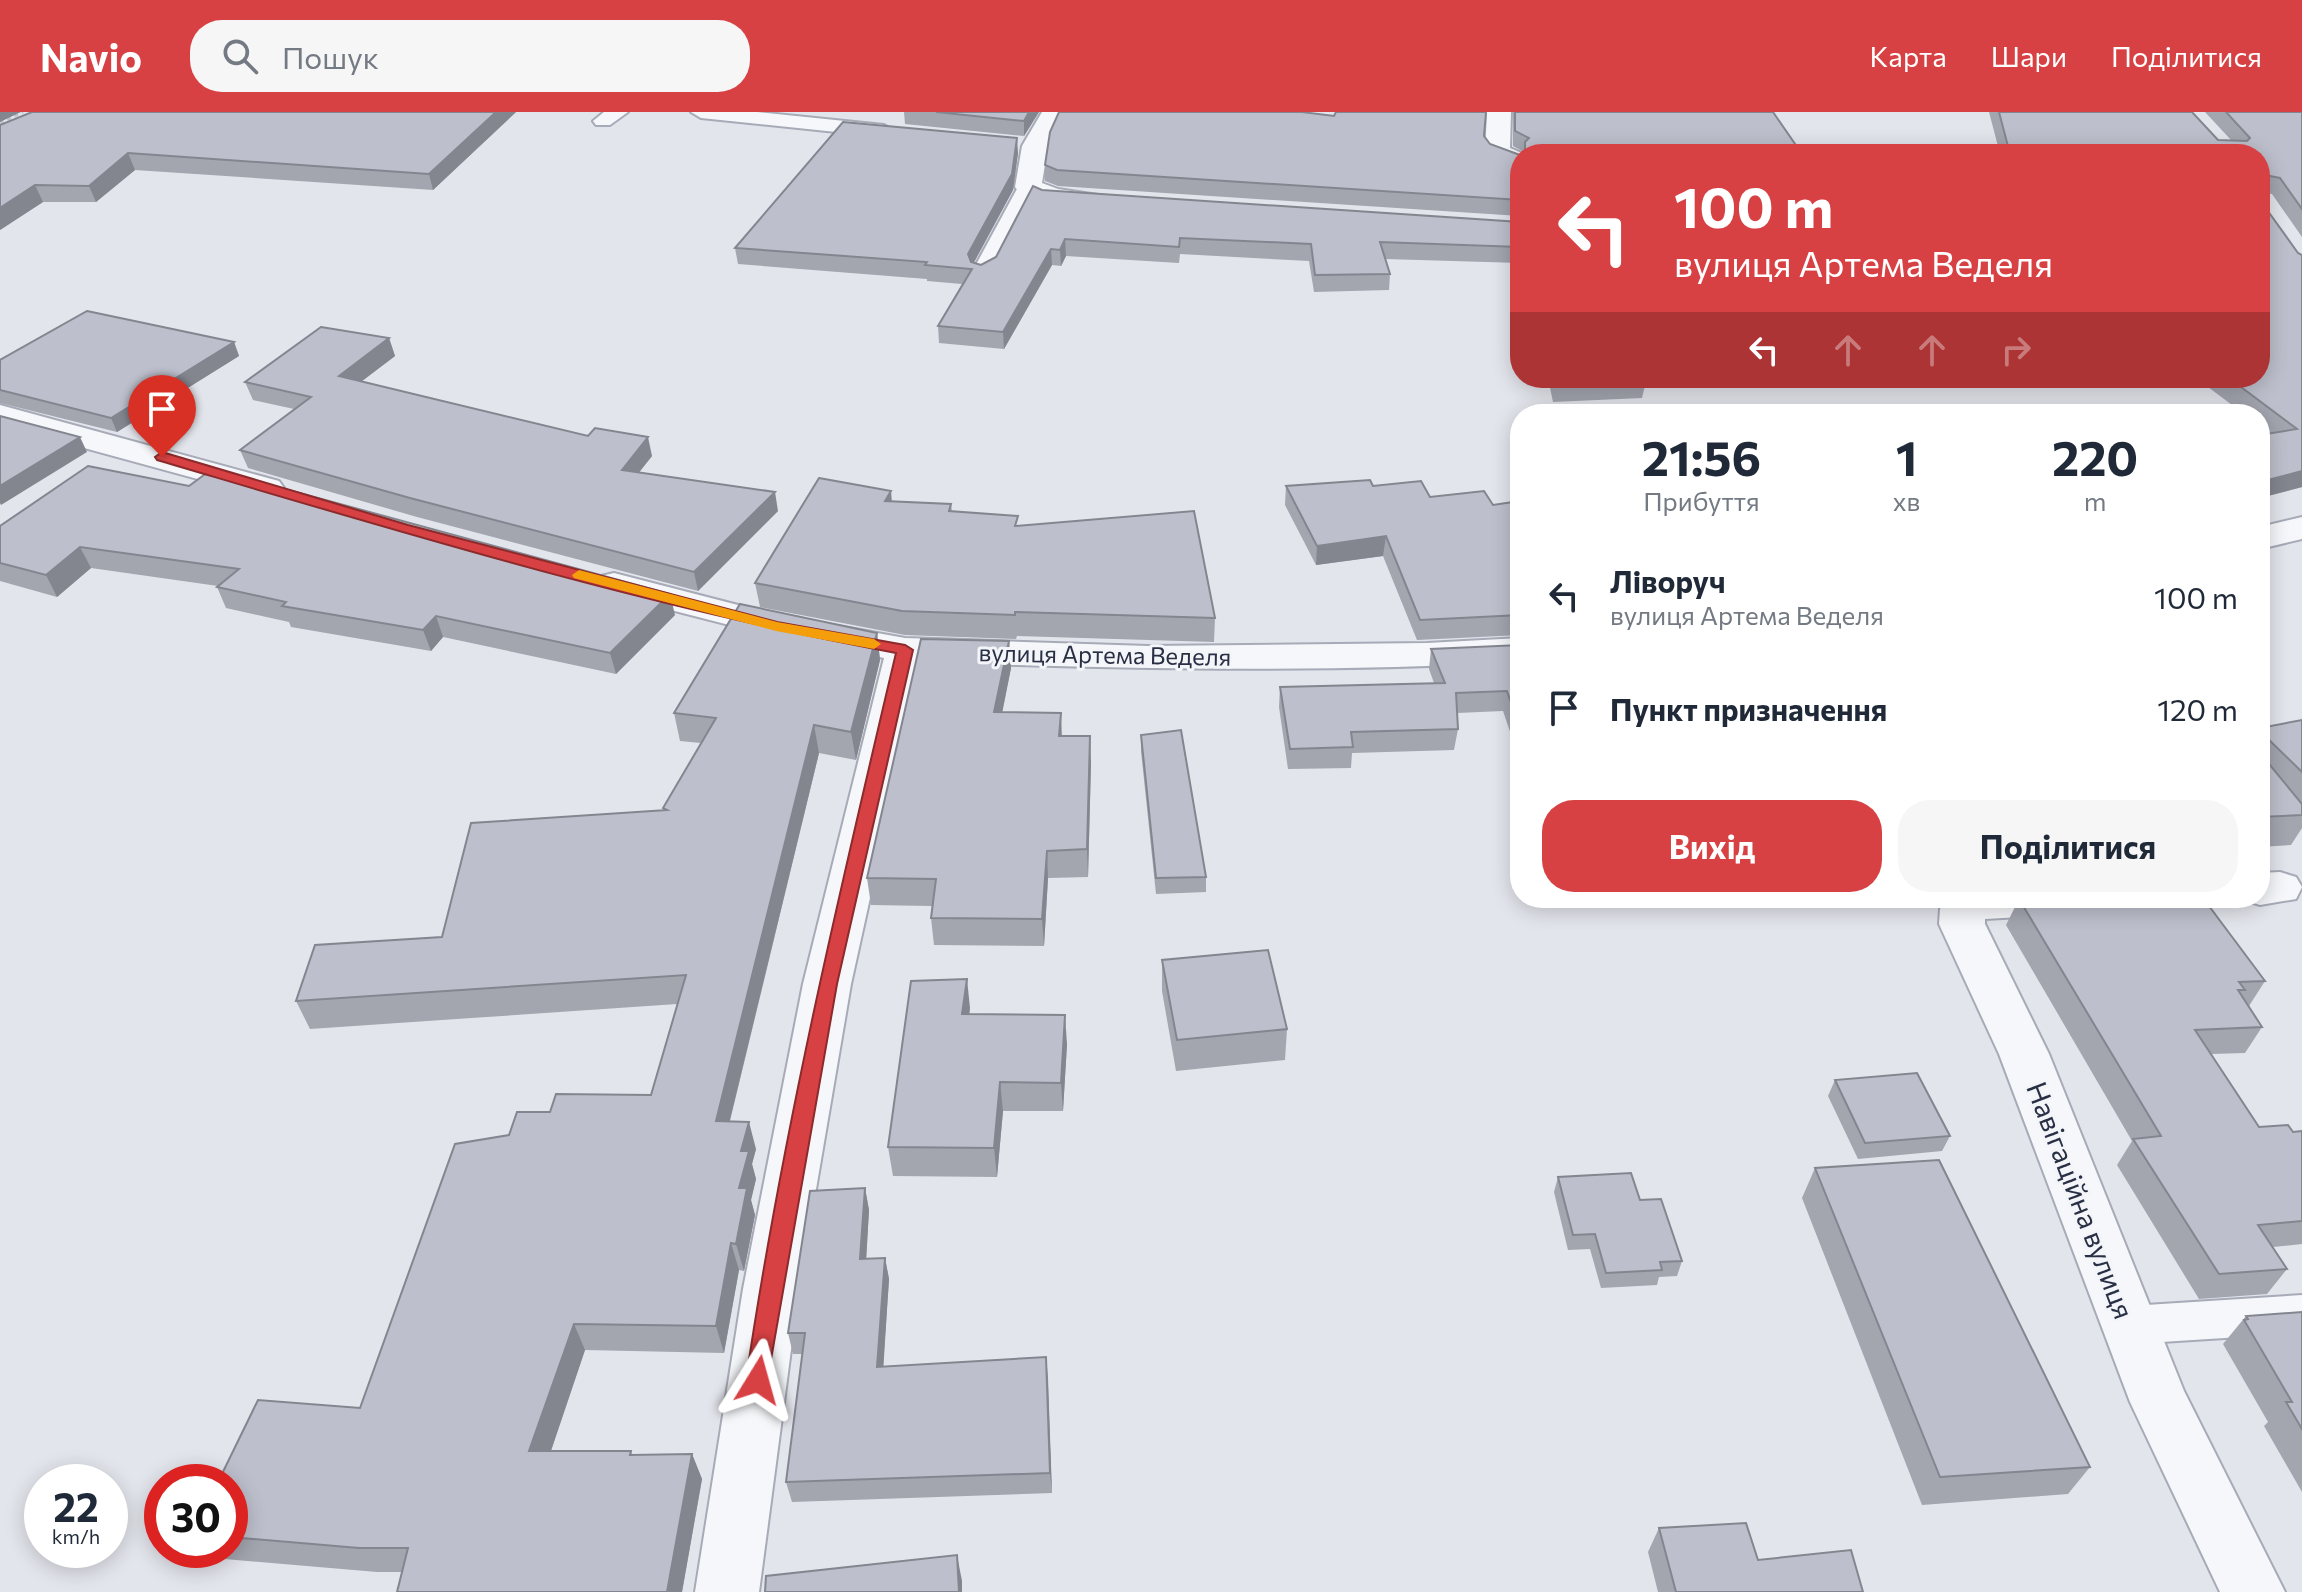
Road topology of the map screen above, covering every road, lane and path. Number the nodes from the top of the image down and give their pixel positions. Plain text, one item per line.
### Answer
1 (23, 112) edge
2 (701, 112) edge
3 (1054, 112) edge
4 (1499, 112) edge
5 (0, 123) edge
6 (908, 133) edge
7 (1510, 157) edge
8 (1028, 187) junction
9 (1112, 203) edge
10 (983, 272) edge
11 (0, 415) edge
12 (298, 497) edge
13 (2302, 528) edge
14 (2270, 536) edge
15 (582, 575) edge
16 (905, 650) junction
17 (1510, 651) edge
18 (1966, 908) edge
19 (2302, 1314) edge
20 (2130, 1325) junction
21 (727, 1592) edge
22 (2253, 1592) edge

1 - 5 path
2 - 6 lane
3 - 8 street
4 - 7 street
8 - 9 street
8 - 10 lane
11 - 12 street
13 - 14 street
15 - 16 street, вулиця Артема Веделя
16 - 17 street, вулиця Артема Веделя
16 - 21 street
18 - 20 street, Навігаційна вулиця
19 - 20 lane
20 - 22 street, Навігаційна вулиця

